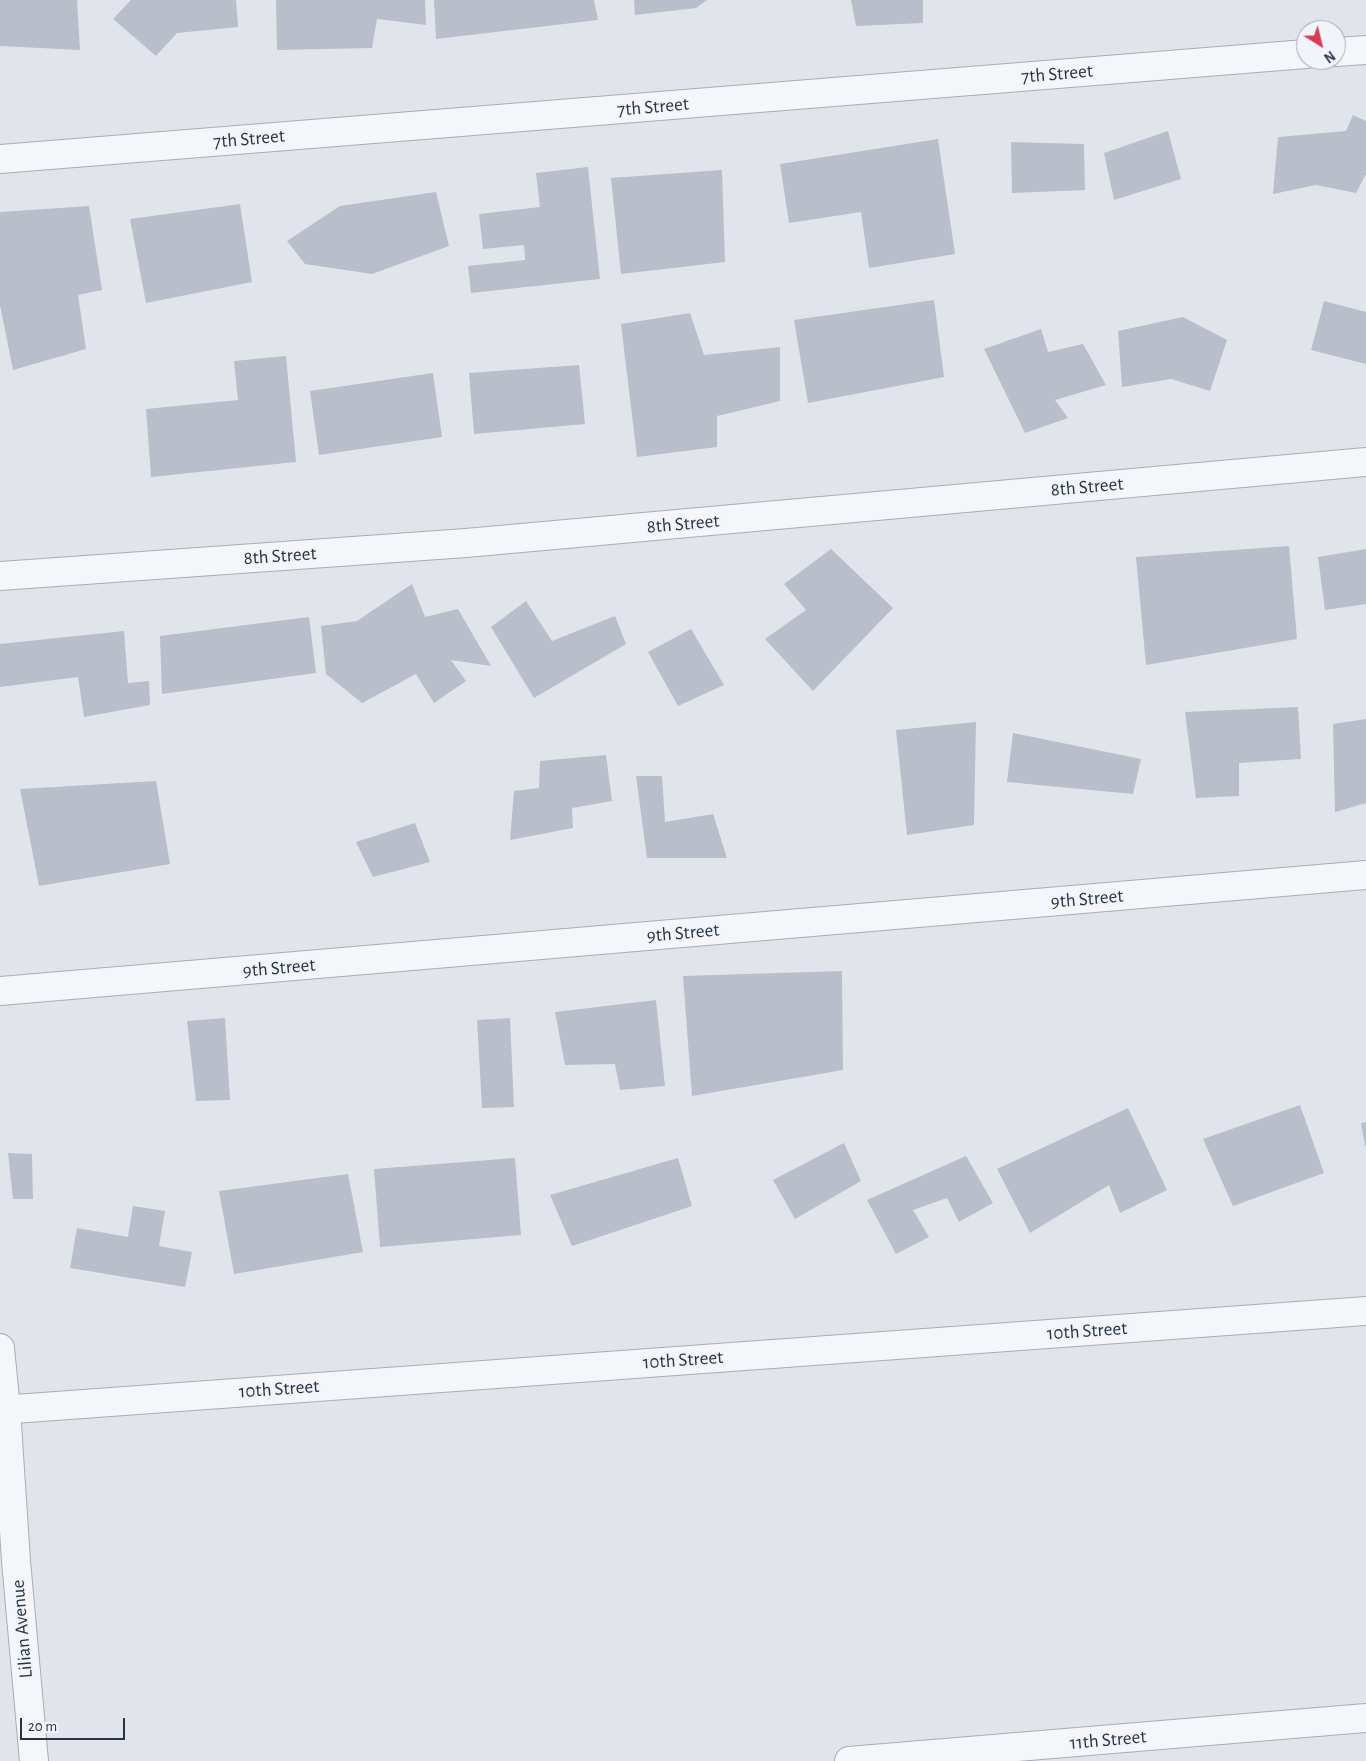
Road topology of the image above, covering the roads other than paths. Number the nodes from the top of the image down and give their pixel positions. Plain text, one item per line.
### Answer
1 (1366, 50) edge
2 (1346, 51) edge
3 (1296, 55) edge
4 (0, 159) edge
5 (1366, 462) edge
6 (0, 576) edge
7 (1366, 875) edge
8 (0, 991) edge
9 (1366, 1311) edge
10 (0, 1348) edge
11 (3, 1410) edge
12 (1366, 1718) edge
13 (34, 1761) edge
14 (850, 1761) edge

1 - 2 street
3 - 4 street, 7th Street
5 - 6 street, 8th Street
7 - 8 street, 9th Street
9 - 11 street, 10th Street
10 - 11 street, Lilian Avenue
11 - 13 street, Lilian Avenue
12 - 14 street, 11th Street

